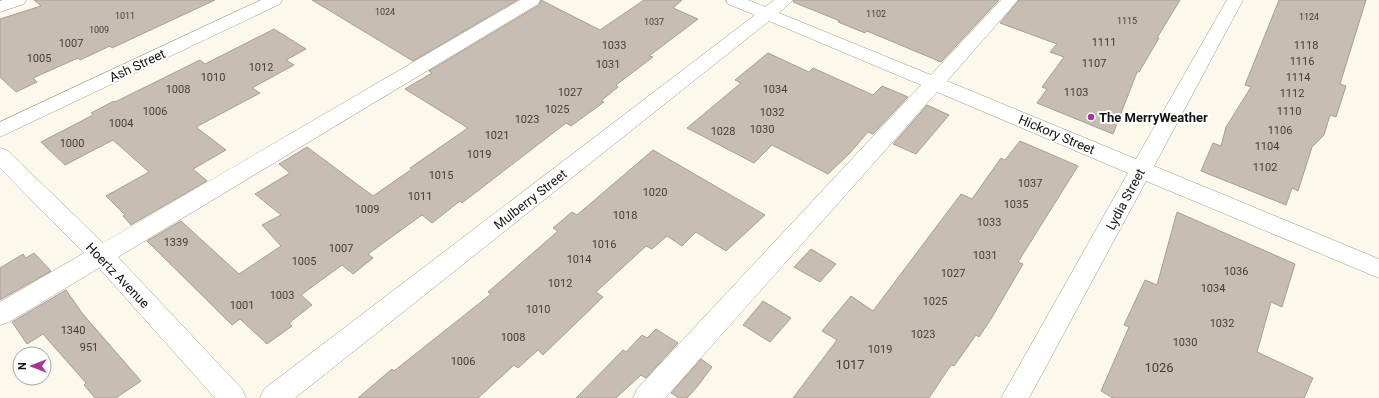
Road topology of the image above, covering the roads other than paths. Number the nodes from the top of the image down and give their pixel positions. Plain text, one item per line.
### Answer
1 (18, 0) edge
2 (274, 0) edge
3 (532, 0) edge
4 (734, 0) edge
5 (785, 0) edge
6 (1010, 0) edge
7 (1235, 0) edge
8 (0, 7) edge
9 (767, 14) junction
10 (933, 83) junction
11 (0, 130) edge
12 (0, 155) edge
13 (1141, 170) junction
14 (101, 256) junction
15 (1379, 269) edge
16 (0, 315) edge
17 (232, 398) edge
18 (274, 398) edge
19 (647, 398) edge
20 (1015, 398) edge

1 - 8 street
2 - 11 street, Ash Street
3 - 14 street
4 - 9 street, Hickory Street
5 - 9 street, Mulberry Street
6 - 10 street
7 - 13 street, Lydia Street
9 - 10 street, Hickory Street
9 - 18 street, Mulberry Street
10 - 13 street, Hickory Street
10 - 19 street
12 - 14 street, Hoertz Avenue
13 - 15 street, Hickory Street
13 - 20 street, Lydia Street
14 - 16 street
14 - 17 street, Hoertz Avenue

